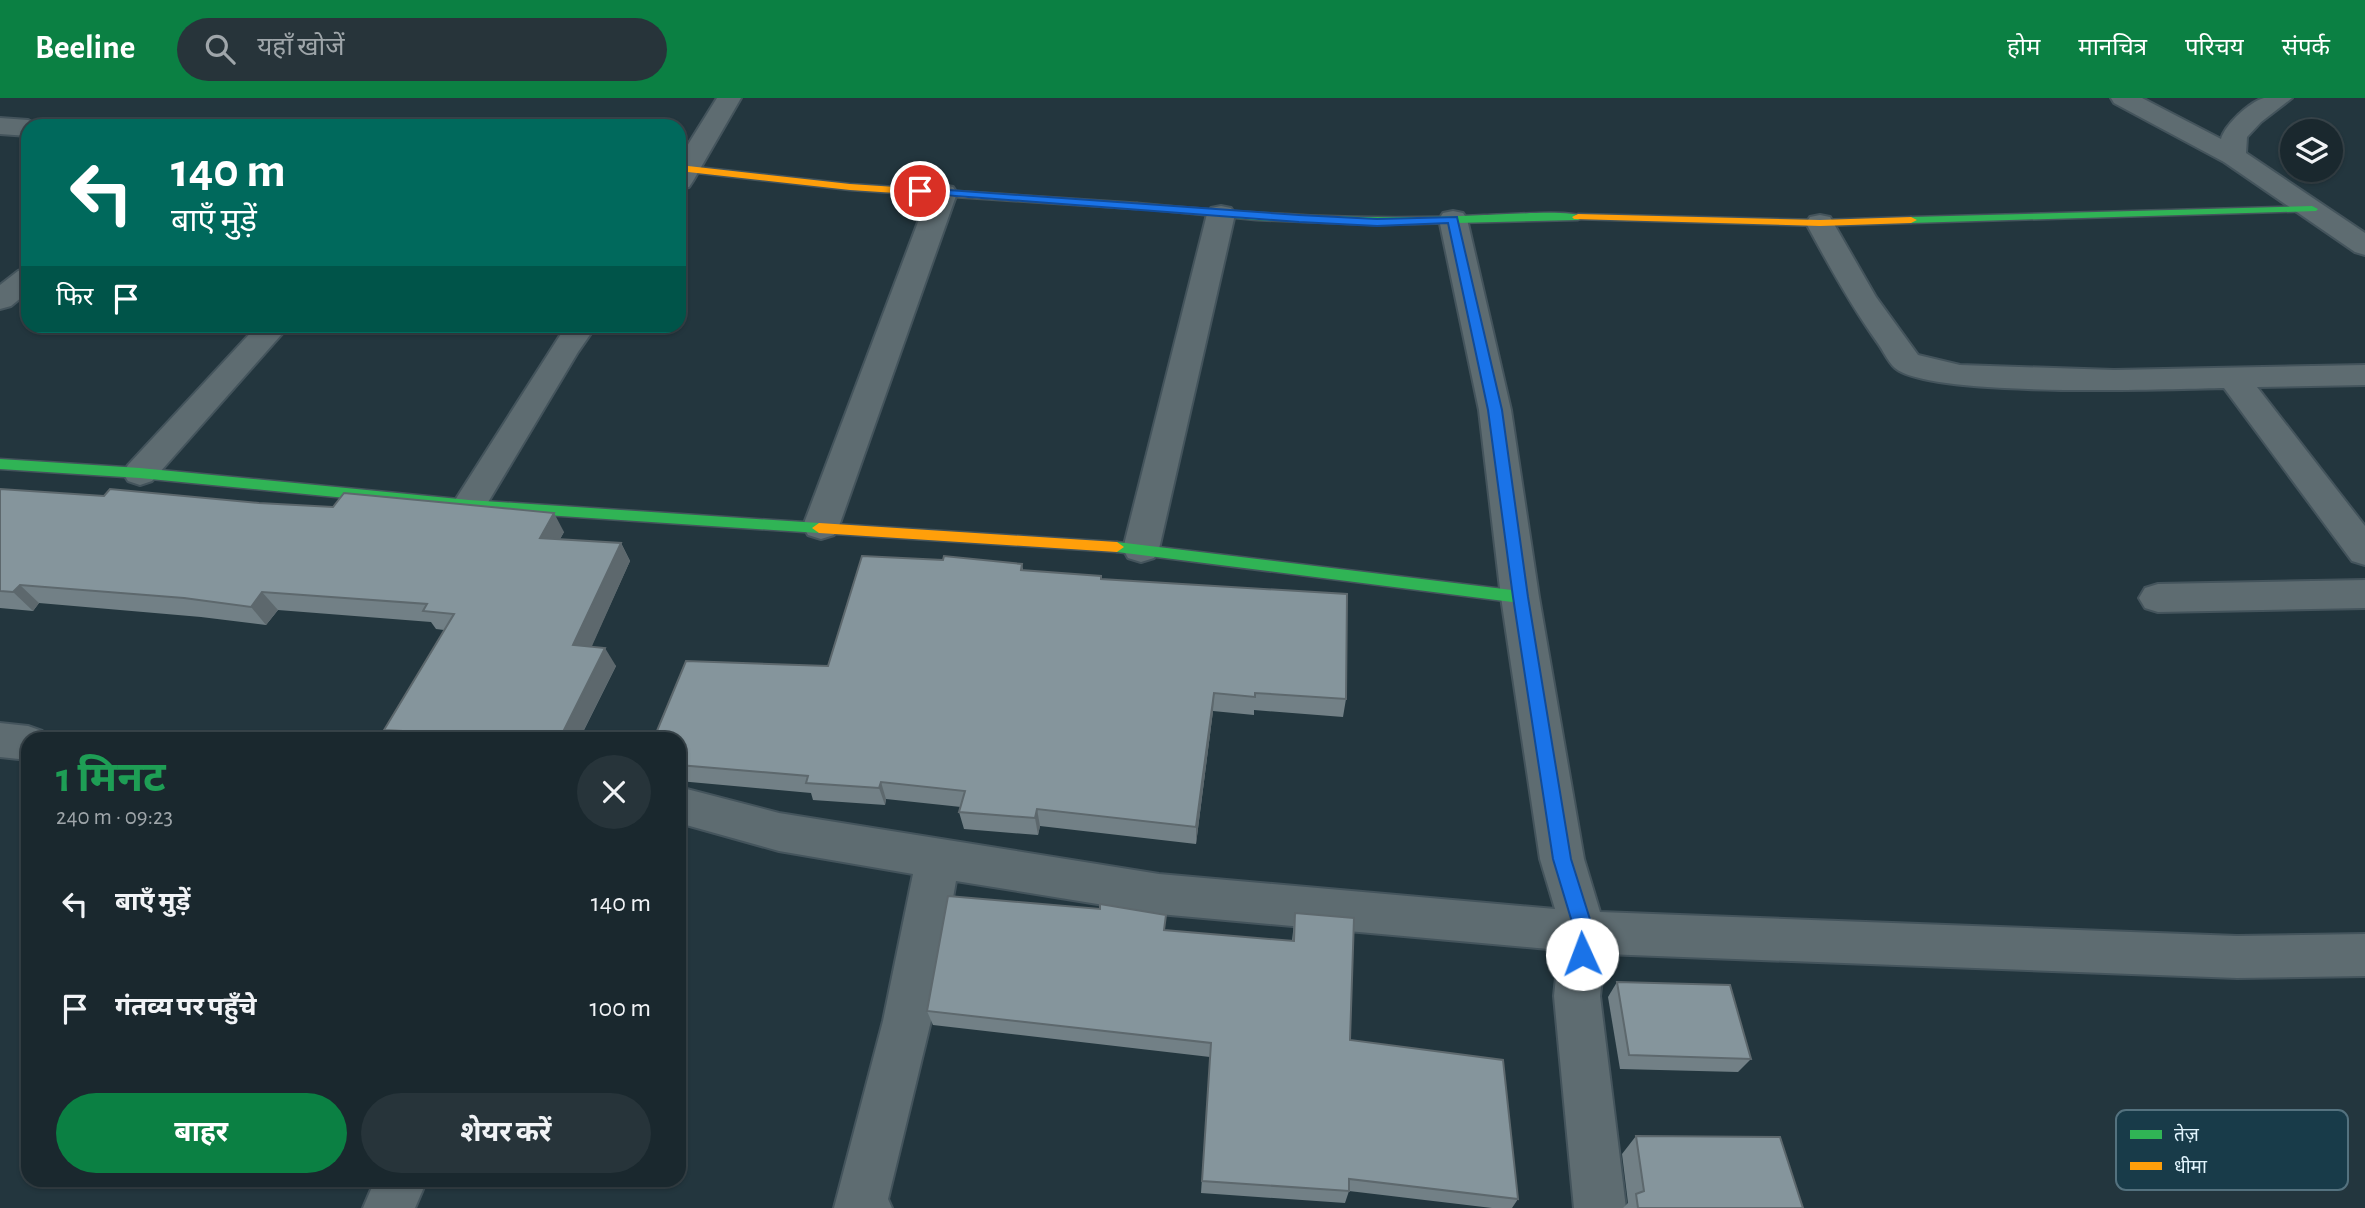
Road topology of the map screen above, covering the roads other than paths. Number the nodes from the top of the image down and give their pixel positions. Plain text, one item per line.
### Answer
1 (729, 98) edge
2 (2123, 98) edge
3 (2280, 98) edge
4 (0, 126) edge
5 (21, 128) edge
6 (2233, 156) junction
7 (686, 167) edge
8 (686, 173) edge
9 (943, 192) junction
10 (1222, 214) junction
11 (2323, 216) junction
12 (1453, 219) junction
13 (2365, 221) edge
14 (1820, 223) junction
15 (2365, 246) edge
16 (21, 283) edge
17 (0, 300) edge
18 (268, 333) edge
19 (576, 333) edge
20 (2365, 374) edge
21 (2233, 378) junction
22 (0, 464) edge
23 (140, 473) junction
24 (470, 505) junction
25 (821, 526) junction
26 (1141, 549) junction
27 (2365, 552) edge
28 (2365, 594) edge
29 (1520, 597) junction
30 (2158, 598) dead end
31 (0, 740) edge
32 (21, 742) edge
33 (686, 807) edge
34 (938, 859) junction
35 (1584, 932) junction
36 (2365, 955) edge
37 (398, 1187) edge
38 (389, 1208) edge
39 (860, 1208) edge
40 (866, 1208) edge
41 (1601, 1208) edge

1 - 7 street
2 - 6 street
3 - 6 street
4 - 5 street
6 - 11 street
8 - 9 street
9 - 10 street
9 - 25 street
10 - 12 street
10 - 26 street
11 - 13 street
11 - 14 street
11 - 15 street
12 - 14 street
12 - 29 street
14 - 21 street
16 - 17 street
18 - 23 street
19 - 24 street
20 - 21 street
21 - 27 street
22 - 23 street
23 - 24 street
24 - 25 street
25 - 26 street
26 - 29 street
28 - 30 street
29 - 35 street
31 - 32 street
33 - 34 street
34 - 35 street
34 - 39 street
35 - 36 street
35 - 41 street
37 - 38 street
39 - 40 street

